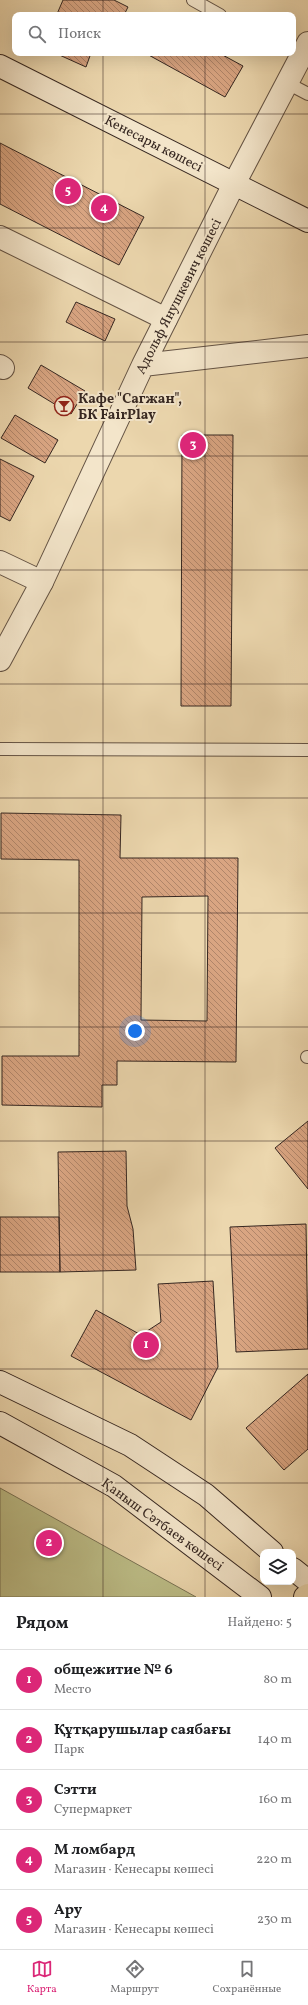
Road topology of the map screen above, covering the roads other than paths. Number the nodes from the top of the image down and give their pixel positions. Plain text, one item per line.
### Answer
1 (193, 0) edge
2 (215, 12) edge
3 (298, 52) edge
4 (0, 66) edge
5 (287, 83) junction
6 (308, 94) edge
7 (234, 184) junction
8 (308, 221) edge
9 (0, 237) edge
10 (166, 319) junction
11 (308, 346) edge
12 (143, 365) junction
13 (0, 562) edge
14 (42, 582) junction
15 (0, 660) edge
16 (0, 748) edge
17 (308, 750) edge
18 (0, 1382) edge
19 (0, 1422) edge
20 (269, 1549) edge
21 (296, 1571) edge
22 (308, 1581) edge
23 (308, 1596) edge
24 (260, 1597) edge
25 (305, 1597) edge

1 - 2 lane
3 - 5 street, Адольф Янушкевич көшесі
4 - 7 street, Кенесары көшесі
5 - 6 lane
5 - 7 street, Адольф Янушкевич көшесі
7 - 8 street, Кенесары көшесі
7 - 10 street, Адольф Янушкевич көшесі
9 - 10 street
10 - 12 street, Адольф Янушкевич көшесі
11 - 12 street
12 - 14 street, Адольф Янушкевич көшесі
13 - 14 street
14 - 15 street, Адольф Янушкевич көшесі
16 - 17 lane
18 - 20 street
19 - 24 street, Қаныш Сәтбаев көшесі
21 - 22 street
23 - 25 main road

